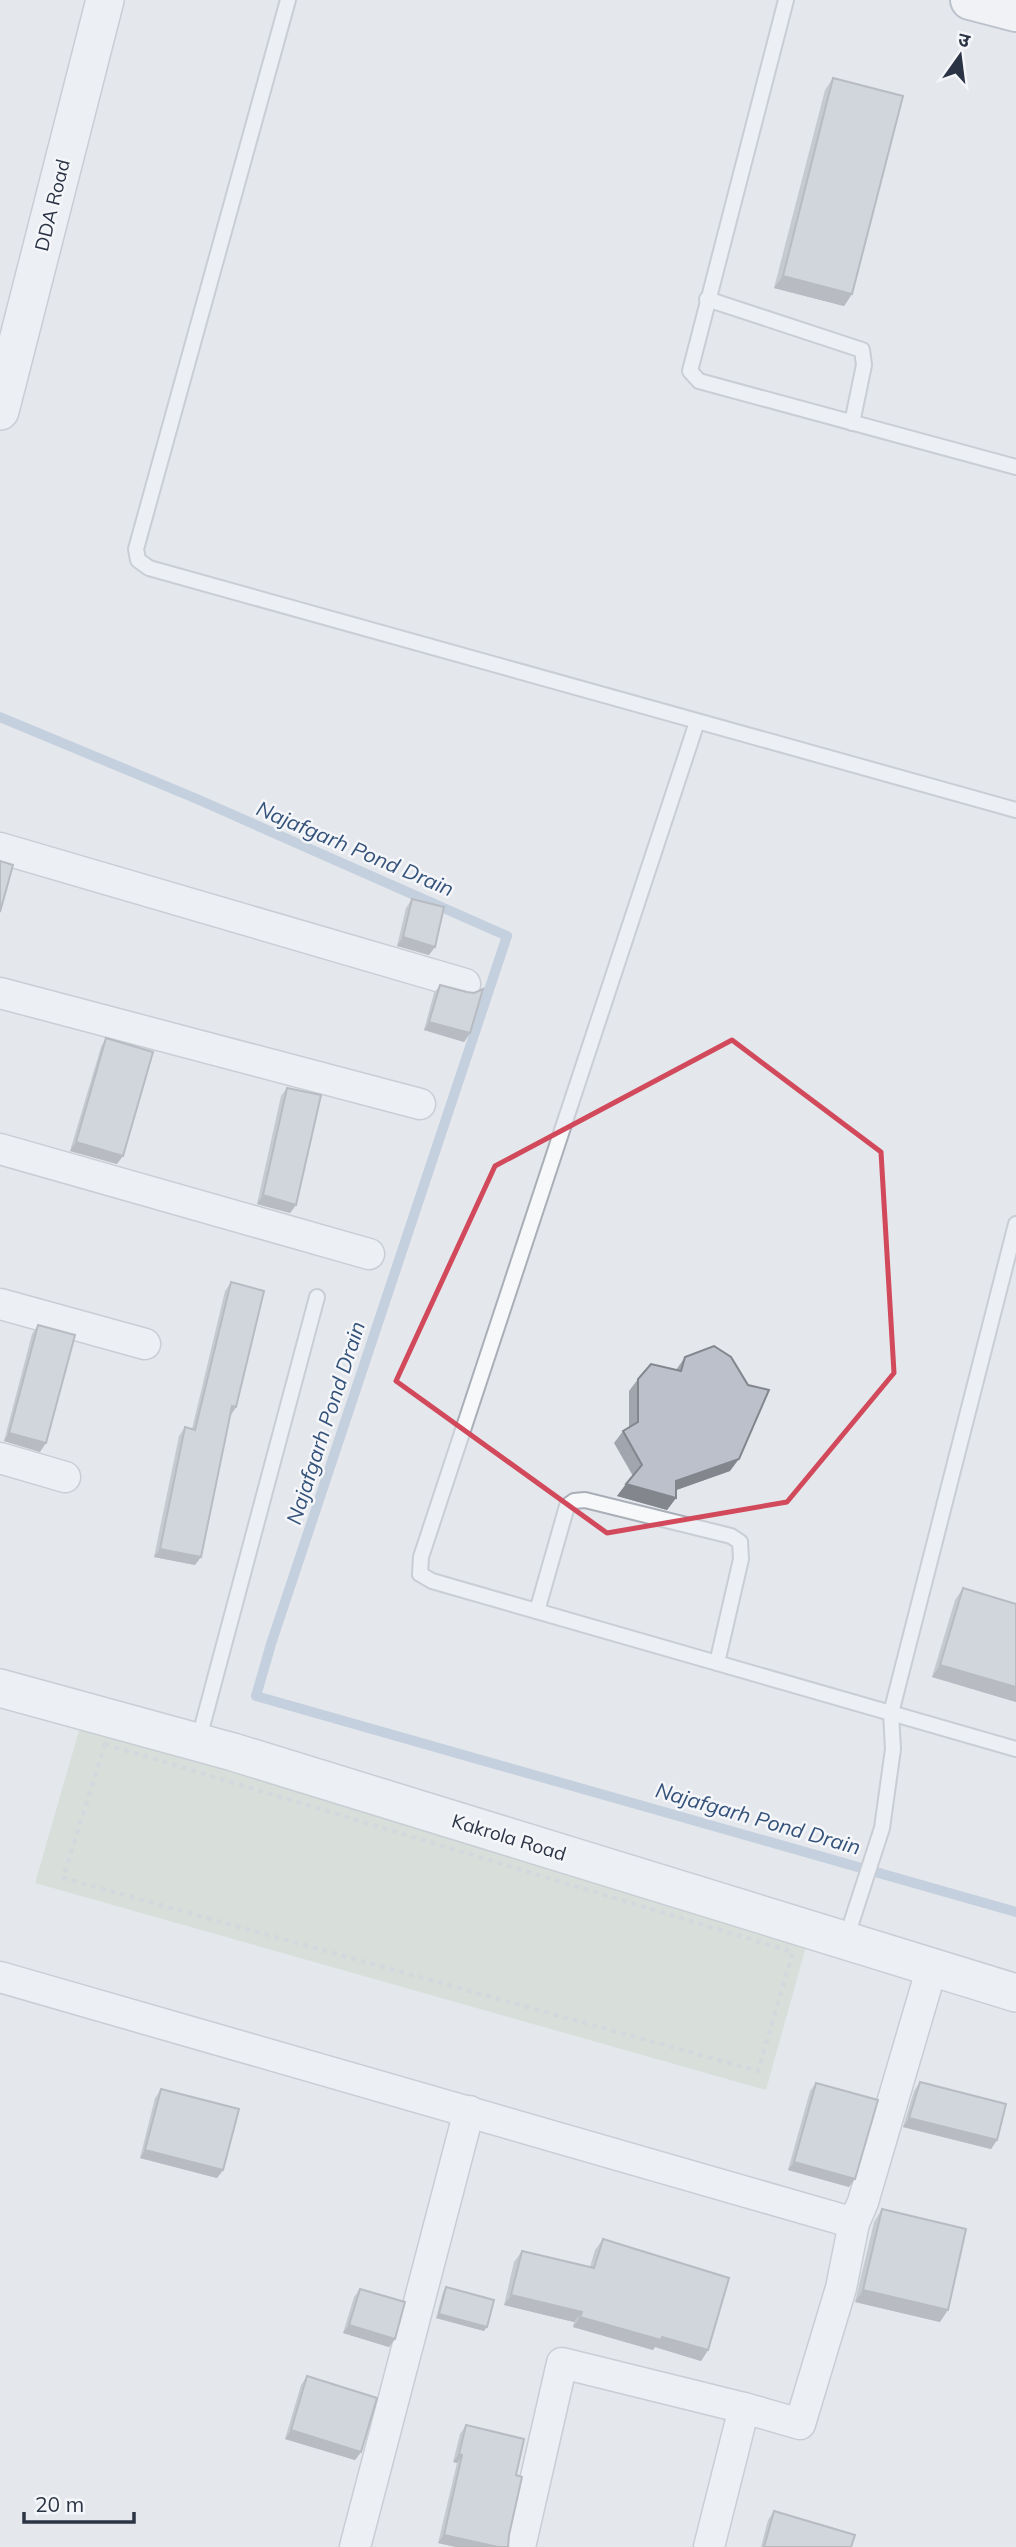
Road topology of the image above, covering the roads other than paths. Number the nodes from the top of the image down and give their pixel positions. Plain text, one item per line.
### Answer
1 (105, 0) edge
2 (288, 0) edge
3 (786, 0) edge
4 (970, 0) edge
5 (1016, 12) edge
6 (707, 299) junction
7 (0, 411) edge
8 (852, 423) junction
9 (1016, 467) edge
10 (697, 722) junction
11 (1016, 810) edge
12 (0, 848) edge
13 (465, 984) dead end
14 (0, 993) edge
15 (420, 1104) dead end
16 (0, 1149) edge
17 (1016, 1224) edge
18 (369, 1254) dead end
19 (317, 1297) dead end
20 (0, 1304) edge
21 (145, 1344) dead end
22 (0, 1458) edge
23 (65, 1477) dead end
24 (537, 1611) junction
25 (717, 1663) junction
26 (0, 1691) edge
27 (891, 1713) junction
28 (198, 1743) junction
29 (1016, 1749) edge
30 (846, 1940) junction
31 (932, 1967) junction
32 (0, 1977) edge
33 (1016, 1993) edge
34 (469, 2111) junction
35 (855, 2222) junction
36 (744, 2408) junction
37 (355, 2547) edge
38 (520, 2547) edge
39 (709, 2547) edge

1 - 7 street, DDA Road
2 - 10 lane
3 - 6 lane
4 - 5 highway
6 - 8 lane
6 - 8 lane
8 - 9 lane
10 - 11 lane
10 - 24 lane
12 - 13 street
14 - 15 street
16 - 18 street
17 - 27 lane
19 - 28 lane
20 - 21 street
22 - 23 street
24 - 25 lane
24 - 25 lane
25 - 27 lane
26 - 28 street, Kakrola Road
27 - 29 lane
27 - 30 lane
28 - 30 street, Kakrola Road
30 - 31 street, Kakrola Road
31 - 33 street, Kakrola Road
31 - 35 street
32 - 34 street
34 - 35 street
34 - 37 street
35 - 36 street
36 - 38 street
36 - 39 street

